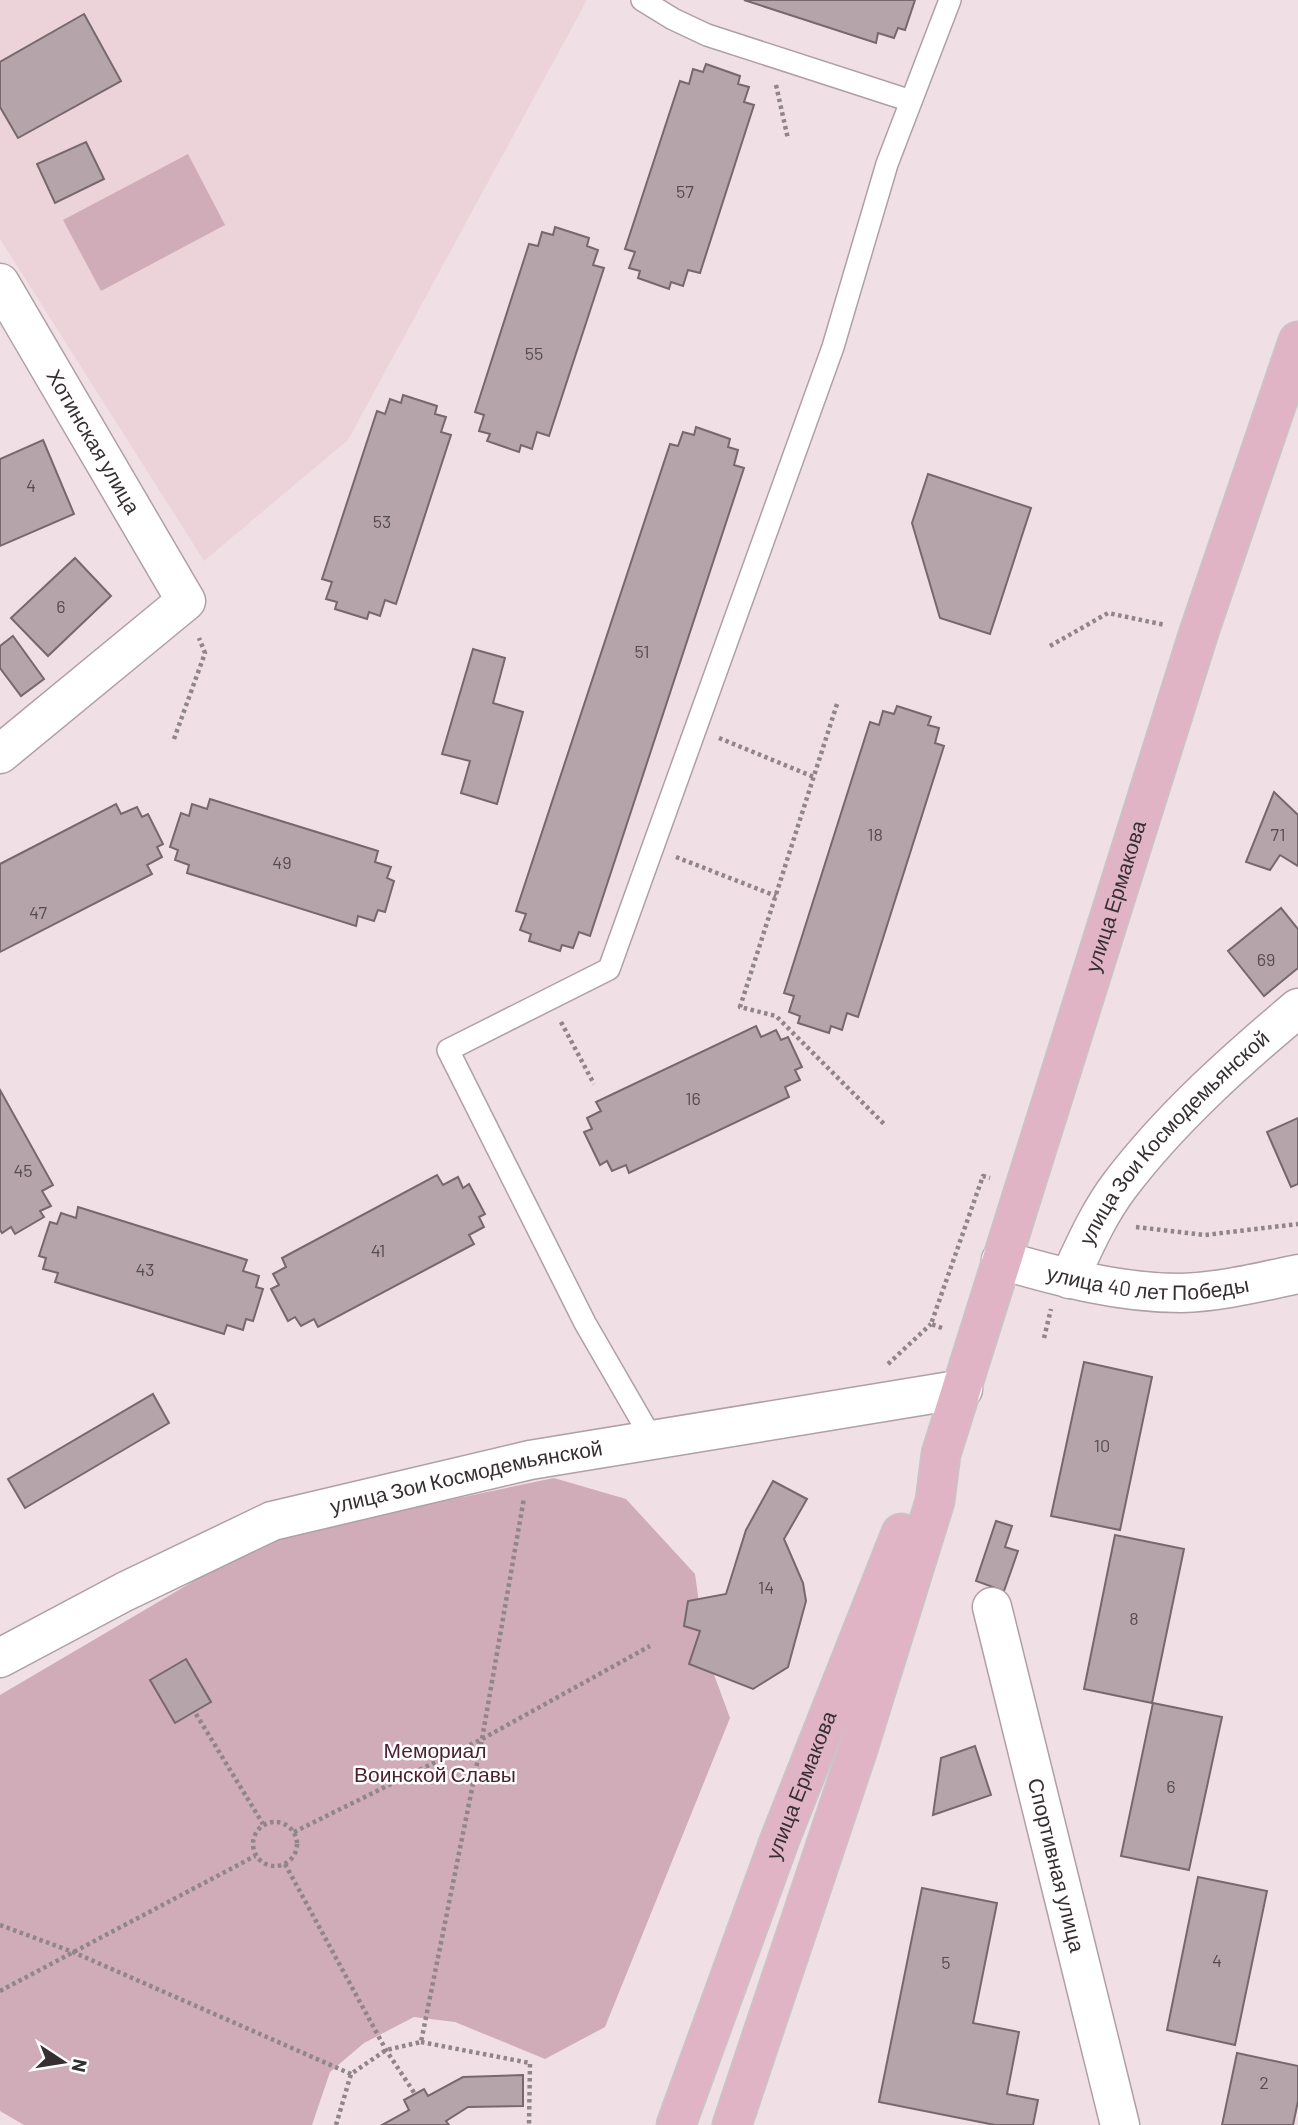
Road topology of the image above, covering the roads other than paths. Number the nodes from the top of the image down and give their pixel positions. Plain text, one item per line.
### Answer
1 (642, 0) edge
2 (950, 0) edge
3 (911, 101) junction
4 (0, 283) edge
5 (1298, 341) edge
6 (1288, 397) edge
7 (0, 754) edge
8 (1298, 1009) edge
9 (1001, 1260) junction
10 (1298, 1274) edge
11 (1069, 1279) junction
12 (963, 1389) junction
13 (652, 1439) junction
14 (942, 1454) junction
15 (992, 1607) dead end
16 (0, 1658) edge
17 (676, 2125) edge
18 (732, 2125) edge
19 (1120, 2125) edge

1 - 3 lane
2 - 3 lane
3 - 13 lane
4 - 7 street, Хотинская улица
5 - 6 main road, улица Ермакова
6 - 9 main road, улица Ермакова
8 - 11 street, улица Зои Космодемьянской
9 - 11 street, улица 40 лет Победы
9 - 12 main road, улица Ермакова
10 - 11 street, улица 40 лет Победы
12 - 13 street, улица Зои Космодемьянской
12 - 14 main road, улица Ермакова
13 - 16 street, улица Зои Космодемьянской
14 - 17 main road, улица Ермакова
14 - 18 main road, улица Ермакова
15 - 19 street, Спортивная улица

